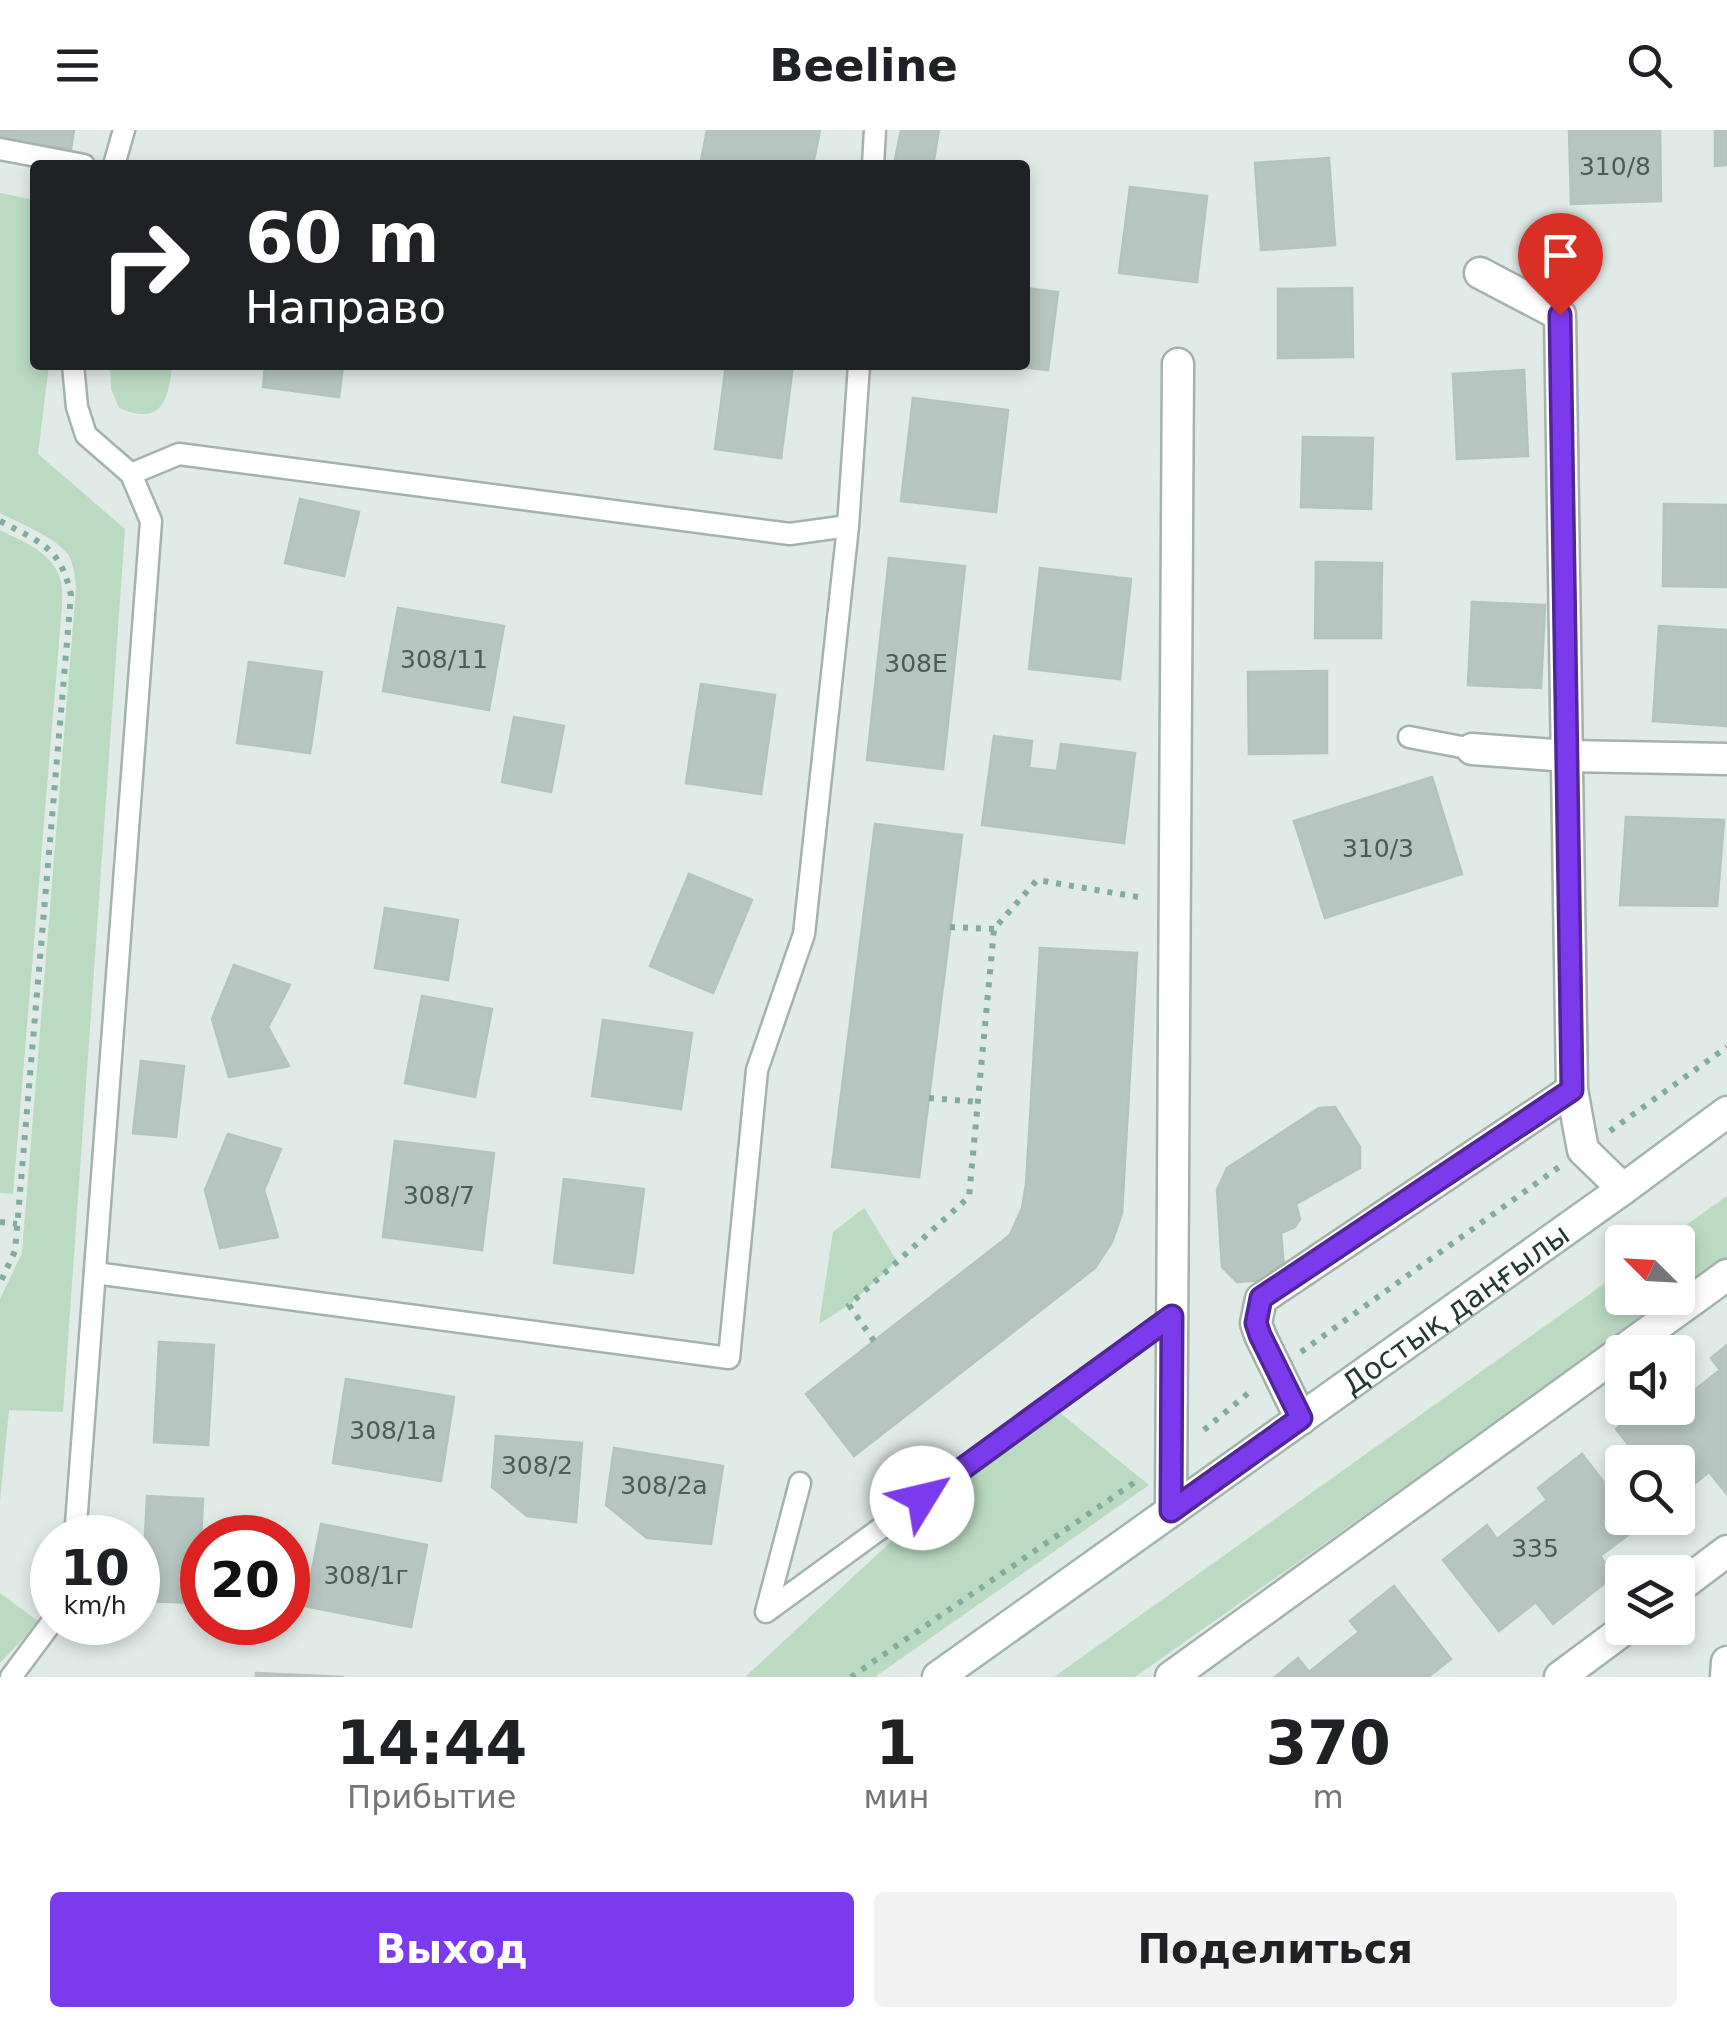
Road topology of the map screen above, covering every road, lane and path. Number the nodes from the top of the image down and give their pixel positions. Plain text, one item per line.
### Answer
1 (124, 130) edge
2 (875, 130) edge
3 (0, 148) edge
4 (59, 160) edge
5 (115, 160) edge
6 (872, 160) edge
7 (1480, 273) dead end
8 (1178, 364) dead end
9 (73, 370) edge
10 (859, 370) edge
11 (131, 474) junction
12 (0, 521) edge
13 (848, 526) junction
14 (1408, 737) dead end
15 (1472, 749) joint
16 (1567, 756) junction
17 (1727, 759) edge
18 (1175, 903) junction
19 (950, 927) dead end
20 (994, 929) junction
21 (1572, 1090) junction
22 (929, 1098) dead end
23 (978, 1102) junction
24 (1727, 1112) edge
25 (1623, 1189) junction
26 (0, 1222) edge
27 (17, 1224) junction
28 (94, 1273) junction
29 (1727, 1275) edge
30 (0, 1283) edge
31 (1172, 1316) junction
32 (874, 1340) dead end
33 (1301, 1418) junction
34 (800, 1483) dead end
35 (1171, 1511) junction
36 (78, 1515) edge
37 (1727, 1551) edge
38 (1695, 1575) edge
39 (1605, 1644) edge
40 (34, 1645) edge
41 (1727, 1662) edge
42 (10, 1677) edge
43 (938, 1677) edge
44 (1170, 1677) edge
45 (1560, 1677) edge
46 (1726, 1677) edge

1 - 5 lane
2 - 6 lane
3 - 4 lane
7 - 16 street
8 - 18 street
9 - 11 lane
10 - 13 lane
11 - 13 lane
11 - 28 lane
12 - 27 path
13 - 28 lane
14 - 15 lane
15 - 16 street
16 - 17 street
16 - 21 street
18 - 20 path
18 - 31 street
19 - 20 path
20 - 23 path
21 - 25 street
21 - 33 street
22 - 23 path
23 - 32 path
24 - 25 street, Достық даңғылы
25 - 33 street, Достық даңғылы
26 - 27 path
27 - 30 path
28 - 36 lane
29 - 44 street
31 - 34 lane
31 - 35 street
33 - 35 street, Достық даңғылы
35 - 43 street, Достық даңғылы
37 - 38 street
39 - 45 street
40 - 42 lane
41 - 46 street

